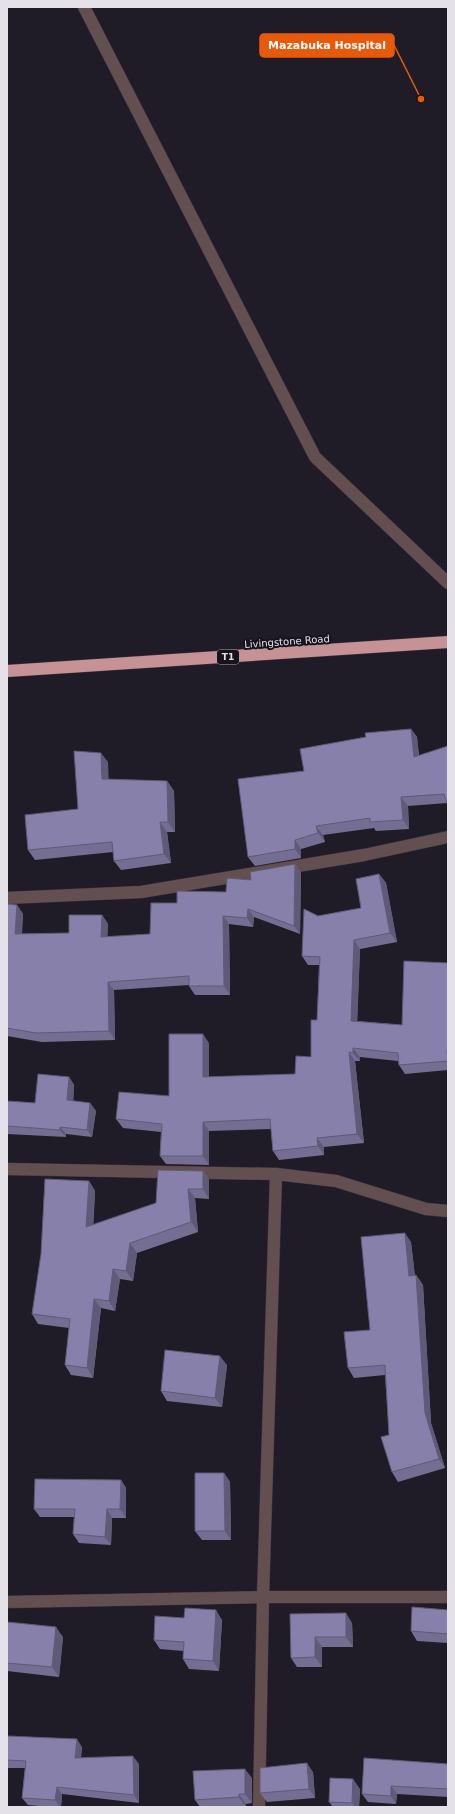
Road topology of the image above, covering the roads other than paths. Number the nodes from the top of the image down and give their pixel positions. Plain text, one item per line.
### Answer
1 (84, 7) edge
2 (448, 583) edge
3 (448, 642) edge
4 (7, 671) edge
5 (448, 837) edge
6 (7, 898) edge
7 (7, 1169) edge
8 (276, 1174) junction
9 (448, 1211) edge
10 (263, 1597) junction
11 (448, 1597) edge
12 (7, 1602) edge
13 (259, 1807) edge

1 - 2 street
3 - 4 highway, Livingstone Road / T1
5 - 6 street
7 - 8 street
8 - 9 street
8 - 10 street
10 - 11 street
10 - 12 street
10 - 13 street

